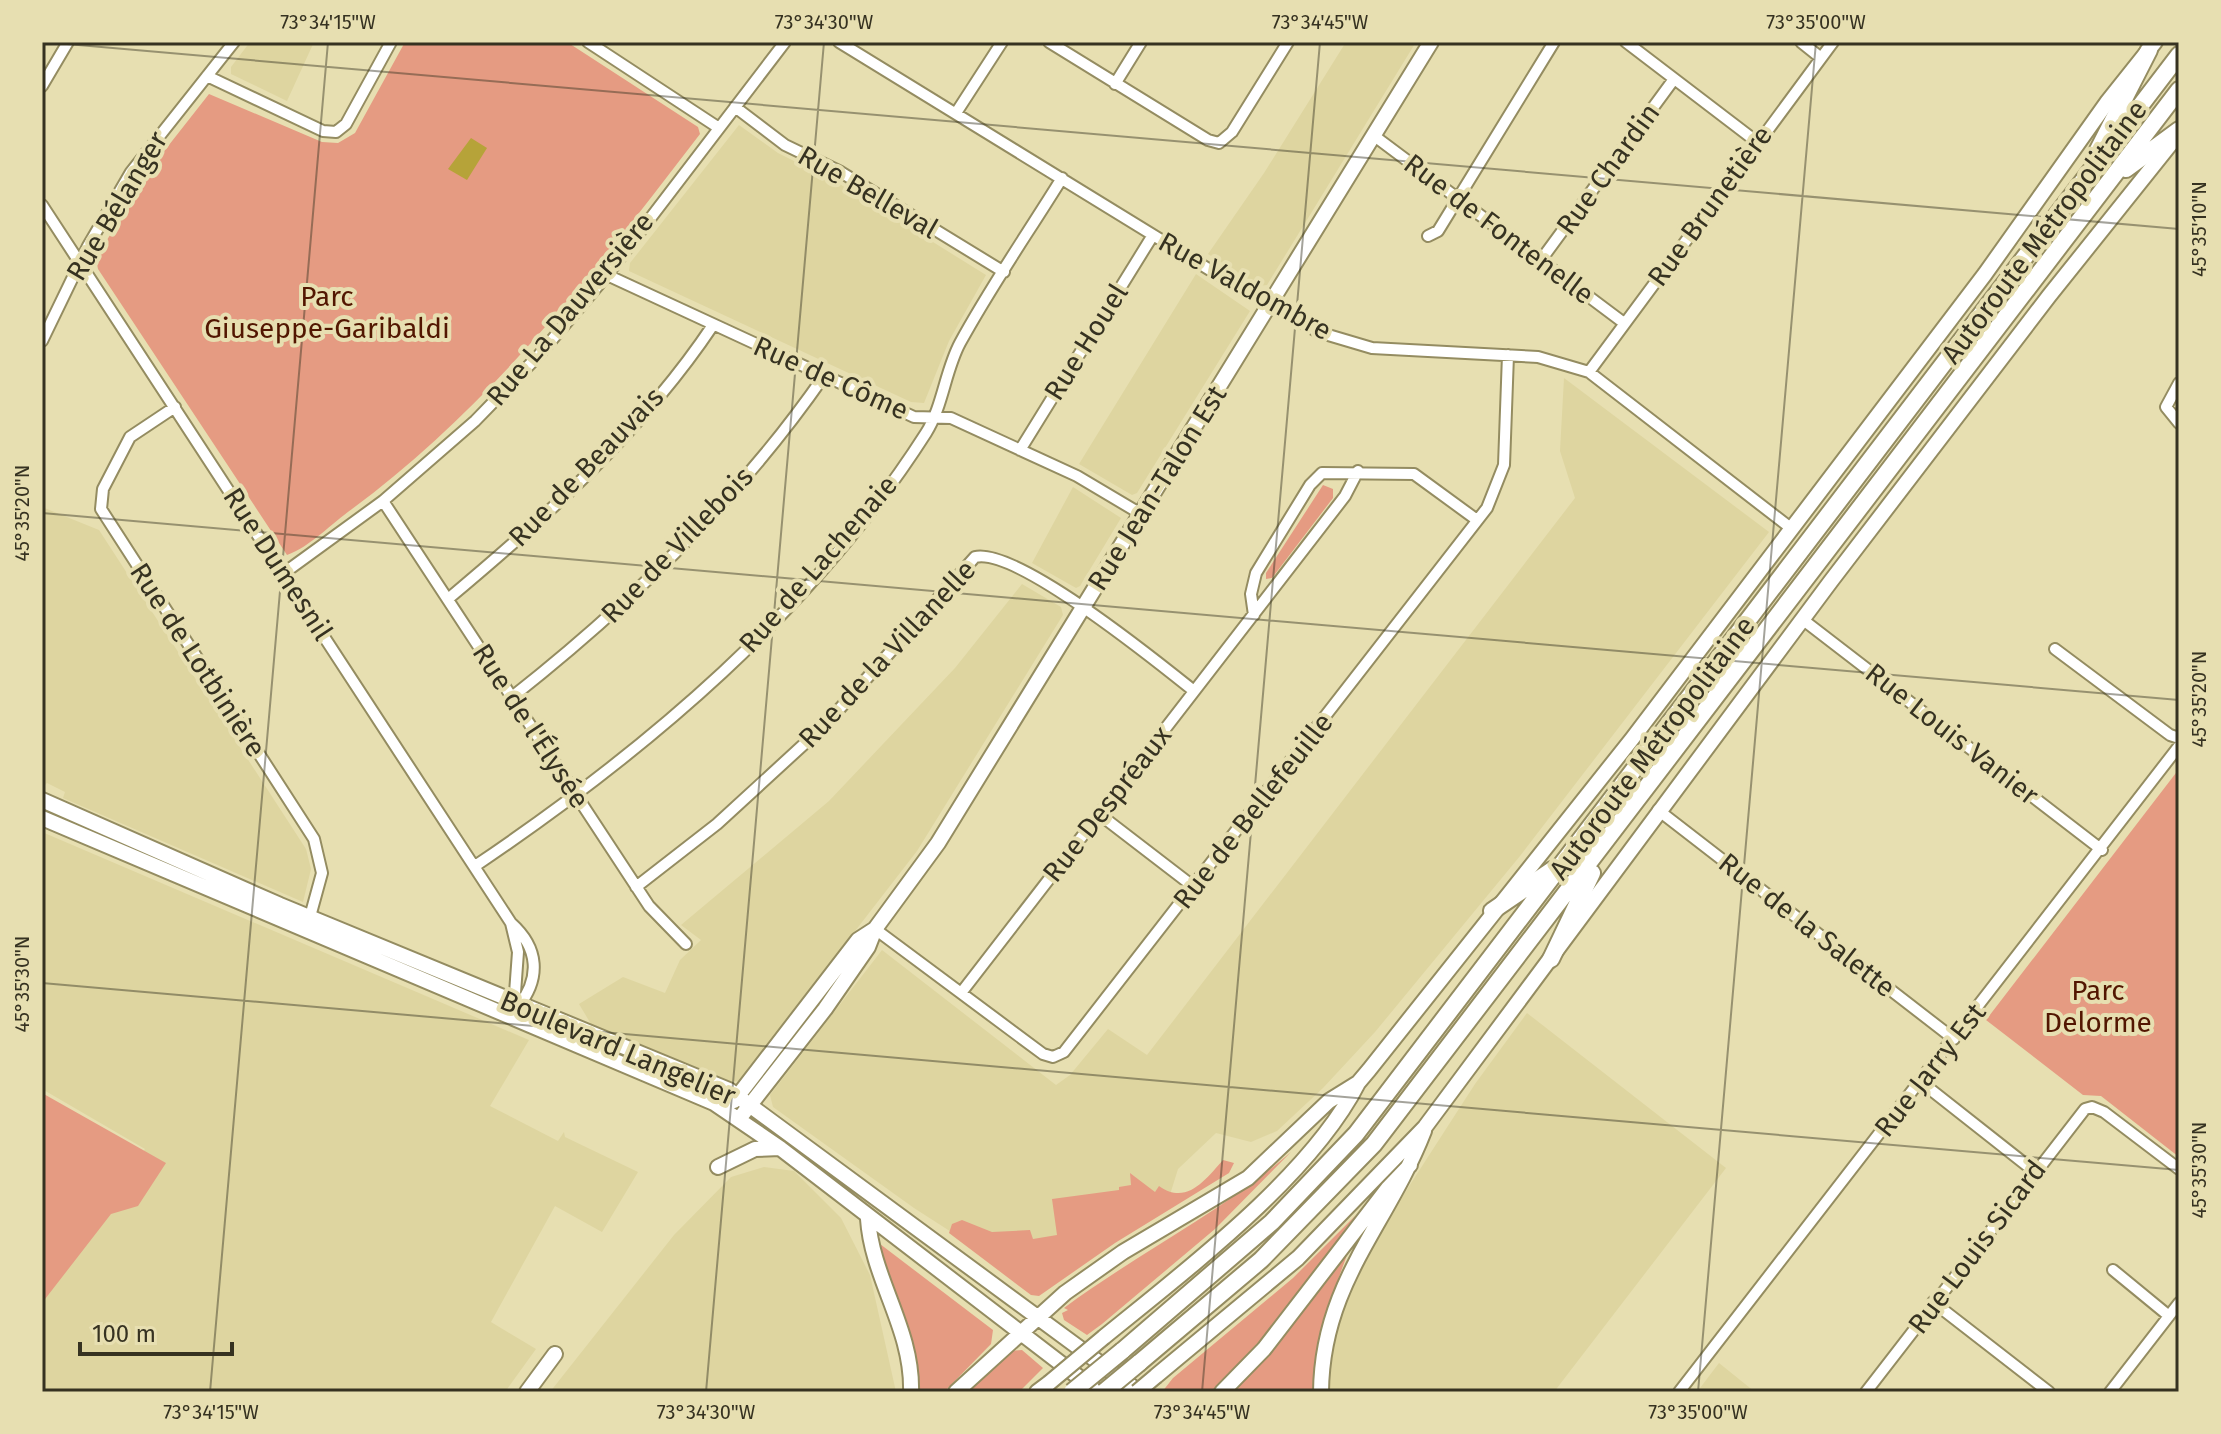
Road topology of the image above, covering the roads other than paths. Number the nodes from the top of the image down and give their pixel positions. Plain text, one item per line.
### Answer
1 (68, 42) edge
2 (234, 42) edge
3 (391, 42) edge
4 (588, 42) edge
5 (785, 42) edge
6 (839, 42) edge
7 (863, 42) edge
8 (1002, 42) edge
9 (1049, 42) edge
10 (1141, 42) edge
11 (1288, 42) edge
12 (1431, 42) edge
13 (1554, 42) edge
14 (1626, 42) edge
15 (1801, 42) edge
16 (1833, 42) edge
17 (2152, 46) edge
18 (856, 53) junction
19 (2179, 55) edge
20 (1821, 58) junction
21 (207, 76) junction
22 (1674, 79) junction
23 (1115, 84) junction
24 (42, 86) edge
25 (2179, 90) edge
26 (735, 107) junction
27 (956, 113) junction
28 (719, 128) junction
29 (2179, 131) edge
30 (1373, 135) junction
31 (1757, 142) junction
32 (2086, 177) junction
33 (1062, 178) junction
34 (2104, 188) junction
35 (1457, 199) junction
36 (42, 205) edge
37 (1153, 235) junction
38 (1428, 236) dead end
39 (1541, 260) junction
40 (79, 264) junction
41 (1004, 272) junction
42 (607, 275) junction
43 (1269, 306) junction
44 (1624, 323) junction
45 (713, 325) junction
46 (42, 341) edge
47 (1508, 355) junction
48 (1589, 372) junction
49 (824, 376) junction
50 (2179, 383) edge
51 (175, 407) junction
52 (935, 415) junction
53 (2177, 421) edge
54 (1020, 450) junction
55 (1358, 471) junction
56 (383, 501) junction
57 (1141, 514) junction
58 (1477, 520) junction
59 (1792, 529) junction
60 (284, 573) junction
61 (448, 599) junction
62 (1083, 607) junction
63 (1254, 615) junction
64 (1802, 619) junction
65 (2055, 649) dead end
66 (1194, 691) junction
67 (512, 697) junction
68 (2179, 738) edge
69 (2179, 746) edge
70 (577, 796) junction
71 (42, 800) edge
72 (1658, 810) junction
73 (1099, 814) junction
74 (42, 818) edge
75 (1607, 842) junction
76 (2102, 850) junction
77 (1569, 857) junction
78 (475, 866) junction
79 (636, 887) junction
80 (1194, 887) junction
81 (1492, 911) junction
82 (310, 918) junction
83 (511, 923) junction
84 (875, 929) junction
85 (304, 932) junction
86 (686, 944) dead end
87 (1551, 959) junction
88 (961, 993) junction
89 (516, 1012) junction
90 (1954, 1039) junction
91 (1921, 1082) junction
92 (1358, 1083) junction
93 (738, 1096) junction
94 (750, 1105) junction
95 (733, 1114) junction
96 (1425, 1127) junction
97 (780, 1148) junction
98 (1410, 1165) junction
99 (718, 1167) dead end
100 (2179, 1169) edge
101 (2034, 1171) junction
102 (868, 1219) junction
103 (2113, 1270) dead end
104 (1933, 1302) junction
105 (2179, 1303) edge
106 (1038, 1316) junction
107 (2169, 1316) junction
108 (1019, 1333) junction
109 (555, 1354) dead end
110 (1043, 1388) edge
111 (527, 1392) edge
112 (911, 1392) edge
113 (956, 1392) edge
114 (1072, 1392) edge
115 (1098, 1392) edge
116 (1104, 1392) edge
117 (1138, 1392) edge
118 (1222, 1392) edge
119 (1321, 1392) edge
120 (1679, 1392) edge
121 (1867, 1392) edge
122 (2049, 1392) edge
123 (2110, 1392) edge

1 - 24 street
2 - 21 street, Rue Bélanger
3 - 21 street
4 - 28 street
5 - 26 street, Rue La Dauversière
6 - 18 street, Rue Valdombre
7 - 18 street
8 - 27 street
9 - 23 street
10 - 23 street
11 - 23 street
12 - 30 main road, Rue Jean-Talon Est
13 - 35 street
14 - 22 street
15 - 20 street
16 - 20 street, Rue Brunetière
17 - 32 highway
17 - 59 main road
18 - 27 street, Rue Valdombre
19 - 32 highway, Autoroute Métropolitaine
20 - 31 street, Rue Brunetière
21 - 40 street, Rue Bélanger
22 - 31 street
22 - 39 street, Rue Chardin
25 - 34 highway, Autoroute Métropolitaine
26 - 28 street, Rue La Dauversière
26 - 41 street, Rue Belleval
27 - 33 street, Rue Valdombre
28 - 42 street, Rue La Dauversière
29 - 34 highway
29 - 64 main road
30 - 35 street, Rue de Fontenelle
30 - 43 main road, Rue Jean-Talon Est
31 - 44 street, Rue Brunetière
32 - 77 highway, Autoroute Métropolitaine
33 - 37 street, Rue Valdombre
33 - 41 street, Rue de Lachenaie
34 - 75 highway, Autoroute Métropolitaine
35 - 38 street
35 - 39 street, Rue de Fontenelle
36 - 40 street, Rue Dumesnil
37 - 43 street, Rue Valdombre
37 - 54 street, Rue Houel
39 - 44 street, Rue de Fontenelle
40 - 46 street, Rue Bélanger
40 - 51 street, Rue Dumesnil
41 - 52 street, Rue de Lachenaie
42 - 45 street, Rue de Côme
42 - 56 street, Rue La Dauversière
43 - 47 street, Rue Valdombre
43 - 57 main road, Rue Jean-Talon Est
44 - 48 street, Rue Brunetière
45 - 49 street, Rue de Côme
45 - 61 street, Rue de Beauvais
47 - 48 street, Rue Valdombre
47 - 58 street, Rue de Bellefeuille
48 - 59 street, Rue Valdombre
49 - 52 street, Rue de Côme
49 - 67 street, Rue de Villebois
50 - 53 street
51 - 60 street, Rue Dumesnil
51 - 82 street, Rue de Lotbinière
52 - 54 street, Rue de Côme
52 - 70 street, Rue de Lachenaie
54 - 57 street, Rue de Côme
55 - 58 street
55 - 63 street, Rue Despréaux
55 - 63 street
56 - 60 street, Rue La Dauversière
56 - 61 street, Rue de l'Élysée
57 - 62 main road, Rue Jean-Talon Est
58 - 80 street, Rue de Bellefeuille
59 - 81 main road
60 - 78 street, Rue Dumesnil
61 - 67 street, Rue de l'Élysée
62 - 66 street, Rue de la Villanelle
62 - 79 street, Rue de la Villanelle
62 - 84 main road, Rue Jean-Talon Est
63 - 66 street, Rue Despréaux
64 - 72 main road
64 - 76 street, Rue Louis Vanier
65 - 68 street
66 - 73 street, Rue Despréaux
67 - 70 street, Rue de l'Élysée
69 - 76 street, Rue Jarry Est
70 - 78 street, Rue de Lachenaie
70 - 79 street, Rue de l'Élysée
71 - 82 main road, Boulevard Langelier
72 - 87 main road
72 - 90 street, Rue de la Salette
73 - 80 street
73 - 88 street, Rue Despréaux
74 - 85 main road, Boulevard Langelier
75 - 87 highway
75 - 116 highway, Autoroute Métropolitaine, bridge
76 - 90 street, Rue Jarry Est
77 - 81 highway
77 - 114 highway, Autoroute Métropolitaine, bridge
78 - 83 street, Rue Dumesnil
79 - 86 street, Rue de l'Élysée
80 - 88 street, Rue de Bellefeuille
81 - 92 main road
82 - 85 street, Rue de Lotbinière
82 - 89 main road, Boulevard Langelier
83 - 89 street, Rue Dumesnil
83 - 89 street, Rue Dumesnil
84 - 88 street, Rue de Bellefeuille
84 - 93 main road, Rue Jean-Talon Est
84 - 94 main road, Rue Jean-Talon Est
85 - 89 main road, Boulevard Langelier
87 - 96 main road
89 - 93 main road, Boulevard Langelier
89 - 95 main road, Boulevard Langelier
90 - 91 street, Rue Jarry Est
91 - 101 street
91 - 120 street, Rue Jarry Est
92 - 106 main road
92 - 110 main road, bridge
93 - 94 main road, Boulevard Langelier
93 - 95 main road, Rue Jean-Talon Est
94 - 95 main road, Rue Jean-Talon Est
94 - 106 main road, Boulevard Langelier
95 - 97 main road, Boulevard Langelier
96 - 98 main road
96 - 117 main road, bridge
97 - 99 main road
97 - 102 main road, Boulevard Langelier
98 - 118 main road
98 - 119 main road
100 - 101 street, Rue Louis Sicard
101 - 104 street, Rue Louis Sicard
102 - 108 main road, Boulevard Langelier
102 - 112 main road
103 - 107 street
104 - 121 street, Rue Louis Sicard
104 - 122 street
105 - 107 street
106 - 108 main road
106 - 117 main road, Boulevard Langelier
107 - 123 street
108 - 113 main road
108 - 115 main road, Boulevard Langelier
109 - 111 main road

